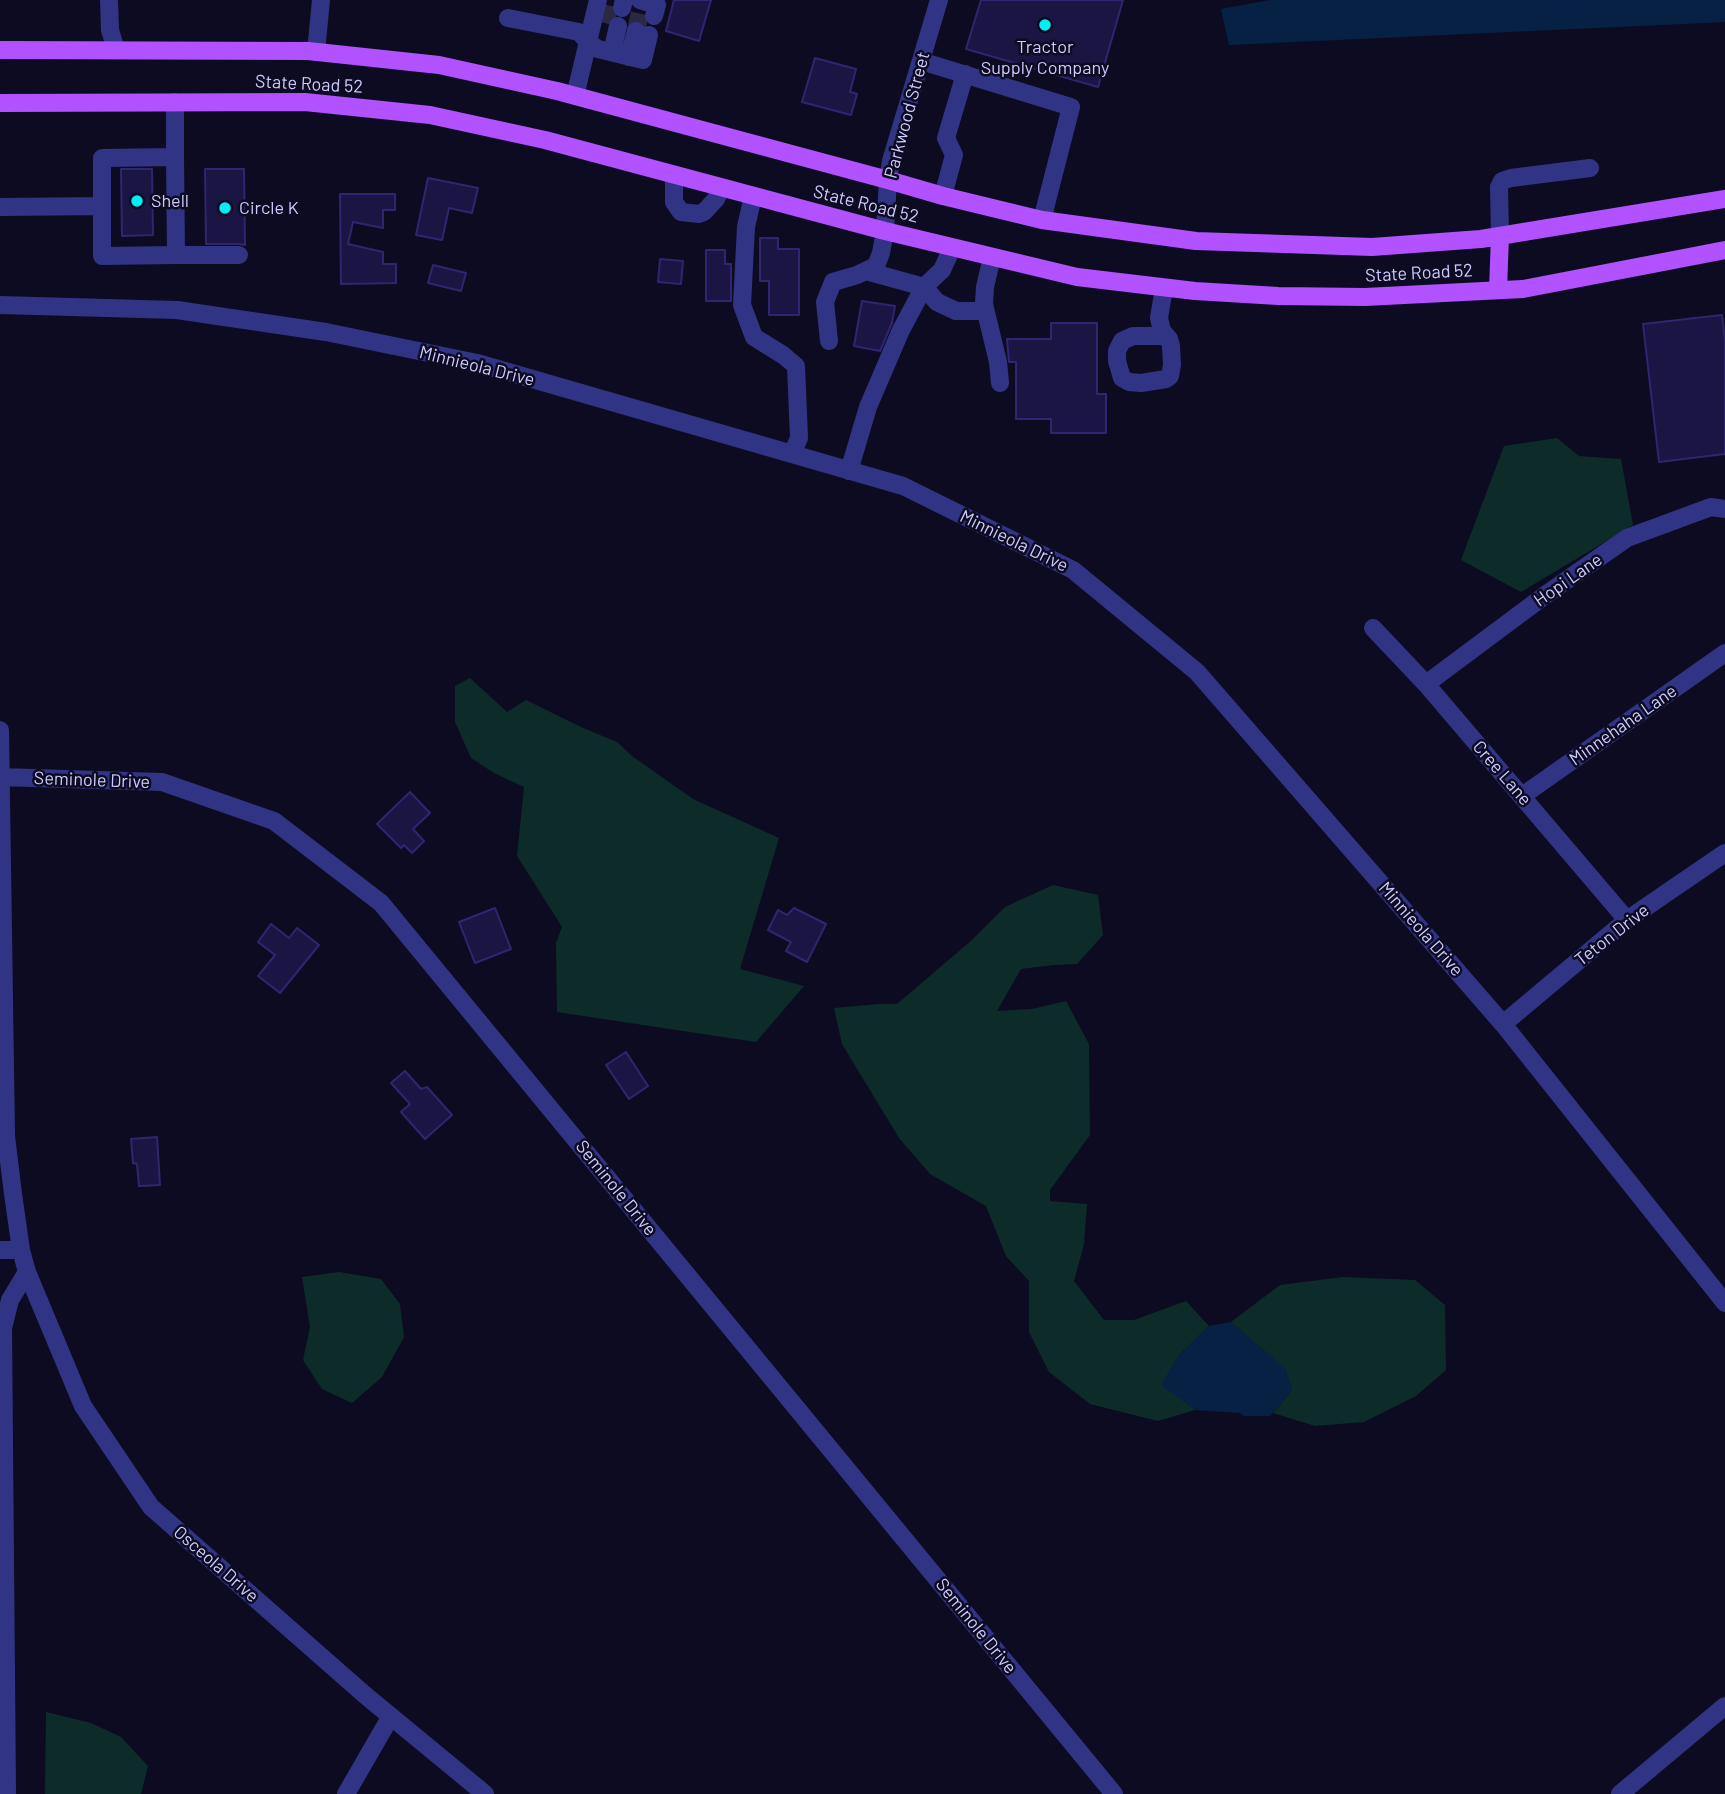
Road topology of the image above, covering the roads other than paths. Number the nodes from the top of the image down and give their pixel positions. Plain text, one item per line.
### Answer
1 (109, 0) edge
2 (321, 0) edge
3 (939, 0) edge
4 (613, 3) tunnel mouth
5 (508, 18) dead end
6 (611, 24) tunnel mouth
7 (643, 34) tunnel mouth
8 (0, 50) edge
9 (116, 50) junction
10 (607, 50) junction
11 (316, 52) junction
12 (921, 61) junction
13 (965, 74) junction
14 (575, 96) junction
15 (174, 102) junction
16 (0, 103) edge
17 (175, 158) junction
18 (1590, 168) dead end
19 (674, 175) junction
20 (888, 180) junction
21 (721, 188) junction
22 (943, 196) junction
23 (753, 197) junction
24 (1725, 199) edge
25 (102, 206) junction
26 (0, 207) edge
27 (1042, 220) junction
28 (885, 231) junction
29 (1500, 236) junction
30 (952, 247) junction
31 (1725, 250) edge
32 (239, 255) dead end
33 (176, 256) junction
34 (992, 257) junction
35 (866, 271) junction
36 (924, 287) junction
37 (1164, 288) junction
38 (1498, 290) junction
39 (0, 305) edge
40 (985, 311) junction
41 (1166, 336) dead end
42 (829, 341) dead end
43 (1000, 383) dead end
44 (792, 454) junction
45 (849, 471) junction
46 (1725, 509) edge
47 (1373, 628) dead end
48 (1725, 653) edge
49 (1426, 684) junction
50 (0, 730) edge
51 (0, 777) edge
52 (1522, 796) junction
53 (1725, 853) edge
54 (1627, 920) junction
55 (2, 1014) edge
56 (1503, 1024) junction
57 (0, 1250) edge
58 (21, 1250) junction
59 (27, 1272) junction
60 (1725, 1303) edge
61 (2, 1480) edge
62 (1725, 1706) edge
63 (391, 1716) junction
64 (3, 1721) edge
65 (474, 1790) edge
66 (7, 1794) edge
67 (346, 1794) edge
68 (1114, 1794) edge
69 (1620, 1794) edge

1 - 9 street
2 - 11 street
3 - 12 street, Parkwood Street
4 - 10 street
5 - 10 street
6 - 10 street
7 - 10 street
8 - 9 main road, State Road 52
9 - 11 main road, State Road 52
10 - 14 street
11 - 14 main road, State Road 52
12 - 13 street
12 - 20 street, Parkwood Street
13 - 22 street
13 - 27 street
14 - 20 main road, State Road 52
15 - 16 main road, State Road 52
15 - 17 street
15 - 19 main road, State Road 52
17 - 25 street
17 - 33 street
18 - 29 street
19 - 21 main road, State Road 52
19 - 21 street
20 - 22 main road, State Road 52
20 - 28 street, Parkwood Street
21 - 23 main road, State Road 52
22 - 27 main road, State Road 52
23 - 28 main road, State Road 52
23 - 44 street
24 - 29 main road, State Road 52
25 - 26 street
25 - 33 street
27 - 29 main road, State Road 52
28 - 30 main road, State Road 52
28 - 35 street, Parkwood Street
29 - 38 main road
30 - 34 main road, State Road 52
30 - 36 street
31 - 38 main road, State Road 52
32 - 33 street
34 - 37 main road, State Road 52
34 - 40 street
35 - 36 street
35 - 42 street
36 - 40 street
36 - 45 street
37 - 38 main road, State Road 52
37 - 41 street
39 - 44 street, Minnieola Drive
40 - 43 street
44 - 45 street, Minnieola Drive
45 - 56 street, Minnieola Drive
46 - 49 street, Hopi Lane
47 - 49 street, Cree Lane
48 - 52 street, Minnehaha Lane
49 - 52 street, Cree Lane
50 - 51 street, Osceola Drive
51 - 55 street, Osceola Drive
51 - 68 street, Seminole Drive
52 - 54 street, Cree Lane
53 - 54 street, Teton Drive
54 - 56 street, Teton Drive
55 - 58 street, Osceola Drive
56 - 60 street, Minnieola Drive
57 - 58 street
58 - 59 street, Osceola Drive
59 - 61 street
59 - 63 street, Osceola Drive
61 - 64 street
62 - 69 street
63 - 65 street, Osceola Drive
63 - 67 street
64 - 66 street

